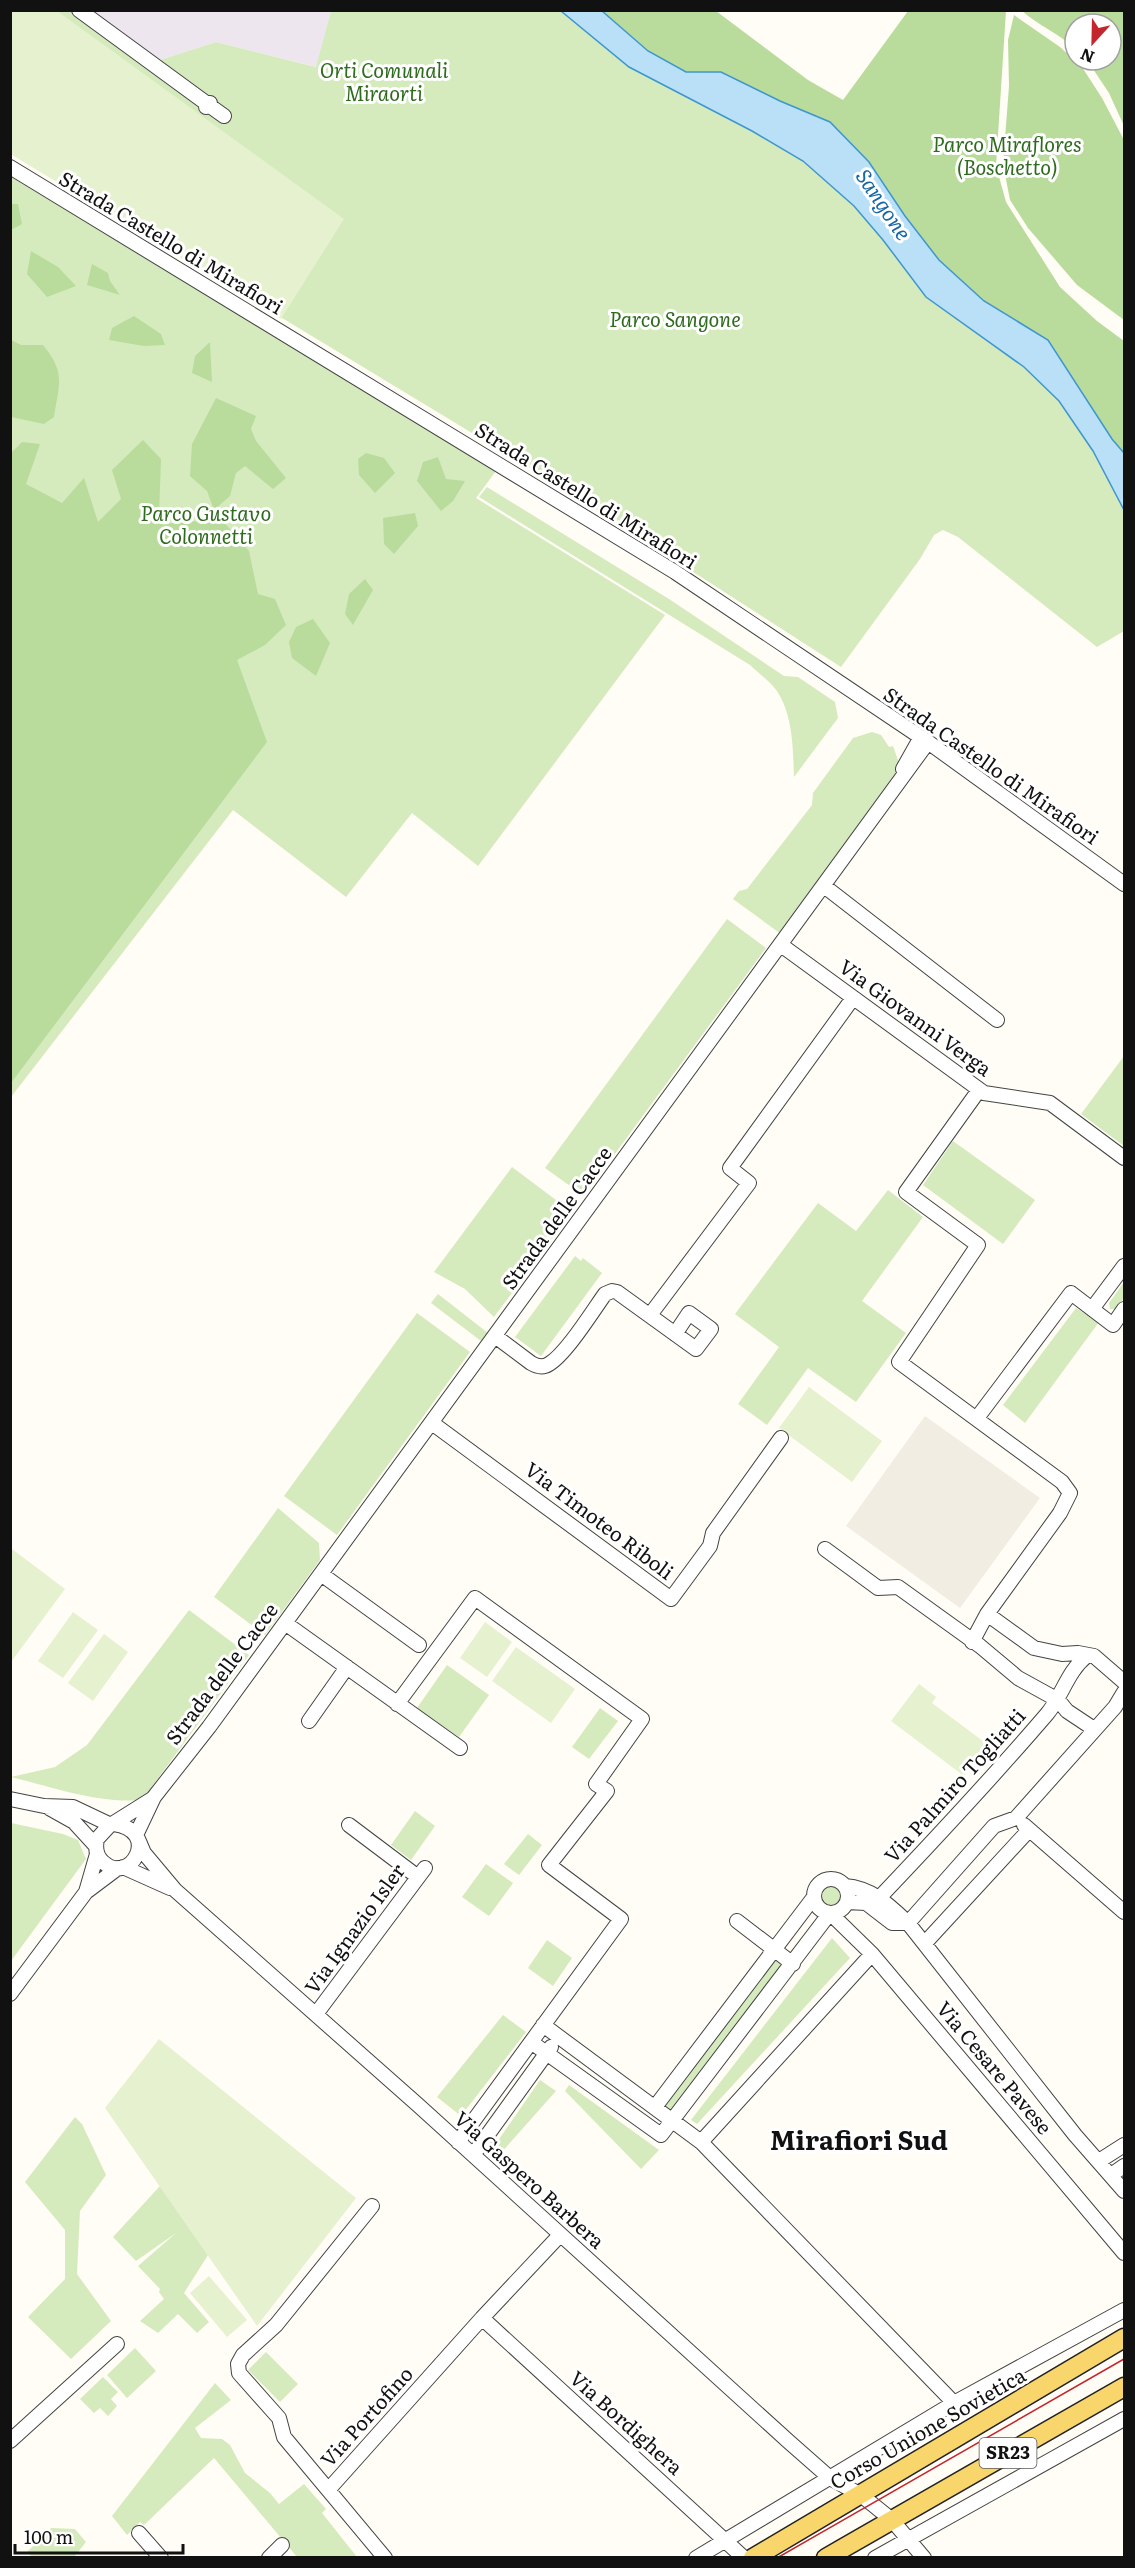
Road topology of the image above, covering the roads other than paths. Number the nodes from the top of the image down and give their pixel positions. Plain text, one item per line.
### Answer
1 (78, 10) edge
2 (224, 116) dead end
3 (10, 167) edge
4 (924, 740) junction
5 (1125, 884) edge
6 (824, 886) junction
7 (782, 945) junction
8 (853, 998) junction
9 (997, 1020) dead end
10 (979, 1090) junction
11 (1125, 1158) edge
12 (1125, 1266) edge
13 (1092, 1309) junction
14 (1125, 1309) edge
15 (650, 1315) junction
16 (675, 1334) dead end
17 (495, 1336) junction
18 (976, 1418) junction
19 (432, 1423) junction
20 (781, 1438) dead end
21 (825, 1549) dead end
22 (321, 1574) junction
23 (987, 1614) junction
24 (285, 1623) junction
25 (972, 1642) junction
26 (419, 1645) dead end
27 (1088, 1655) junction
28 (347, 1667) junction
29 (1125, 1682) edge
30 (1125, 1692) edge
31 (1058, 1700) junction
32 (397, 1704) junction
33 (1120, 1711) edge
34 (309, 1721) dead end
35 (1094, 1729) junction
36 (460, 1748) dead end
37 (154, 1797) junction
38 (10, 1799) edge
39 (44, 1806) junction
40 (1016, 1818) junction
41 (112, 1825) junction
42 (349, 1825) dead end
43 (1029, 1830) junction
44 (137, 1837) junction
45 (97, 1850) junction
46 (120, 1868) junction
47 (845, 1886) junction
48 (175, 1890) junction
49 (86, 1892) junction
50 (814, 1897) junction
51 (880, 1897) junction
52 (847, 1902) junction
53 (1125, 1912) edge
54 (830, 1913) junction
55 (737, 1921) dead end
56 (908, 1923) junction
57 (925, 1943) junction
58 (775, 1950) junction
59 (872, 1954) junction
60 (793, 1964) junction
61 (10, 1994) edge
62 (316, 2014) junction
63 (543, 2025) junction
64 (558, 2037) junction
65 (531, 2042) junction
66 (547, 2053) junction
67 (655, 2107) junction
68 (673, 2121) junction
69 (458, 2142) junction
70 (701, 2142) junction
71 (1125, 2145) edge
72 (473, 2155) junction
73 (1099, 2161) junction
74 (1125, 2166) edge
75 (1111, 2175) junction
76 (1125, 2191) edge
77 (372, 2206) dead end
78 (560, 2235) junction
79 (1125, 2253) edge
80 (1125, 2310) edge
81 (482, 2318) junction
82 (1125, 2338) edge
83 (117, 2344) dead end
84 (1125, 2387) edge
85 (954, 2403) junction
86 (1125, 2419) edge
87 (10, 2441) edge
88 (830, 2478) junction
89 (329, 2489) junction
90 (861, 2495) junction
91 (892, 2520) junction
92 (139, 2533) dead end
93 (909, 2539) junction
94 (725, 2540) junction
95 (282, 2545) dead end
96 (161, 2558) edge
97 (269, 2558) edge
98 (385, 2558) edge
99 (696, 2558) edge
100 (744, 2558) edge
101 (753, 2558) edge
102 (826, 2558) edge
103 (875, 2558) edge
104 (924, 2558) edge

1 - 2 street
3 - 4 street, Strada Castello di Mirafiori
4 - 5 street, Strada Castello di Mirafiori
4 - 6 street, Strada delle Cacce
6 - 7 street, Strada delle Cacce
6 - 9 street
7 - 8 street, Via Giovanni Verga
7 - 17 street, Strada delle Cacce
8 - 10 street, Via Giovanni Verga
8 - 15 street
10 - 11 street, Via Giovanni Verga
10 - 18 street
12 - 13 street
13 - 14 street
13 - 18 street
15 - 16 street
15 - 17 street
17 - 19 street, Strada delle Cacce
18 - 23 street
19 - 20 street, Via Timoteo Riboli
19 - 22 street, Strada delle Cacce
21 - 25 street
22 - 24 street, Strada delle Cacce
22 - 26 street
23 - 25 street
23 - 27 street
24 - 28 street
24 - 37 street, Strada delle Cacce
25 - 31 street
27 - 29 street
27 - 31 street, Via Palmiro Togliatti
28 - 32 street
28 - 34 street
30 - 33 street
31 - 35 street
31 - 51 street, Via Palmiro Togliatti
32 - 36 street
32 - 63 street
33 - 35 street
35 - 40 street
37 - 41 street, Strada delle Cacce
37 - 44 street, Strada delle Cacce
38 - 39 street
39 - 41 street
39 - 45 street
40 - 43 street
40 - 56 street
41 - 44 street
41 - 45 street, Strada delle Cacce
42 - 62 street, Via Ignazio Isler
43 - 53 street
43 - 57 street
44 - 46 street, Strada delle Cacce
44 - 48 street, Via Gaspero Barbera
45 - 46 street
45 - 49 street, Strada delle Cacce
46 - 48 street, Via Gaspero Barbera
46 - 49 street, Strada delle Cacce
47 - 50 street
47 - 51 street, Via Cesare Pavese
47 - 52 street
48 - 62 street, Via Gaspero Barbera
49 - 61 street, Strada delle Cacce
50 - 54 street
50 - 58 street
51 - 56 street, Via Cesare Pavese
52 - 54 street
52 - 56 street
54 - 59 street, Via Cesare Pavese
54 - 60 street
55 - 58 street
56 - 57 street, Via Cesare Pavese
57 - 73 street, Via Cesare Pavese
58 - 60 street
58 - 67 street
59 - 70 street
59 - 79 street, Via Cesare Pavese
60 - 68 street
62 - 69 street, Via Gaspero Barbera
63 - 64 street
63 - 65 street
64 - 66 street
64 - 67 street
65 - 66 street
65 - 69 street
66 - 68 street
66 - 72 street
67 - 68 street
68 - 70 street, Corso Unione Sovietica
69 - 72 street, Via Gaspero Barbera
70 - 85 street, Corso Unione Sovietica
71 - 73 street
72 - 78 street, Via Gaspero Barbera
73 - 75 street, Via Cesare Pavese
74 - 75 street
75 - 76 street, Via Cesare Pavese
77 - 89 street, Via Portofino
78 - 81 street, Via Portofino
78 - 88 street, Via Gaspero Barbera
80 - 85 street, Corso Unione Sovietica
81 - 89 street, Via Portofino
81 - 94 street, Via Bordighera
82 - 90 main road, Corso Unione Sovietica / SR23
83 - 87 street
84 - 91 main road, SR23
85 - 88 street, Corso Unione Sovietica
86 - 93 street
88 - 90 street, Via Gaspero Barbera
88 - 94 street, Corso Unione Sovietica
89 - 98 street
90 - 91 street, Via Gaspero Barbera
90 - 101 main road, Corso Unione Sovietica / SR23
91 - 93 street, Via Gaspero Barbera
91 - 102 main road, SR23
92 - 96 street
93 - 103 street
93 - 104 street, Via Gaspero Barbera
94 - 99 street, Corso Unione Sovietica
94 - 100 street, Via Bordighera
95 - 97 street

